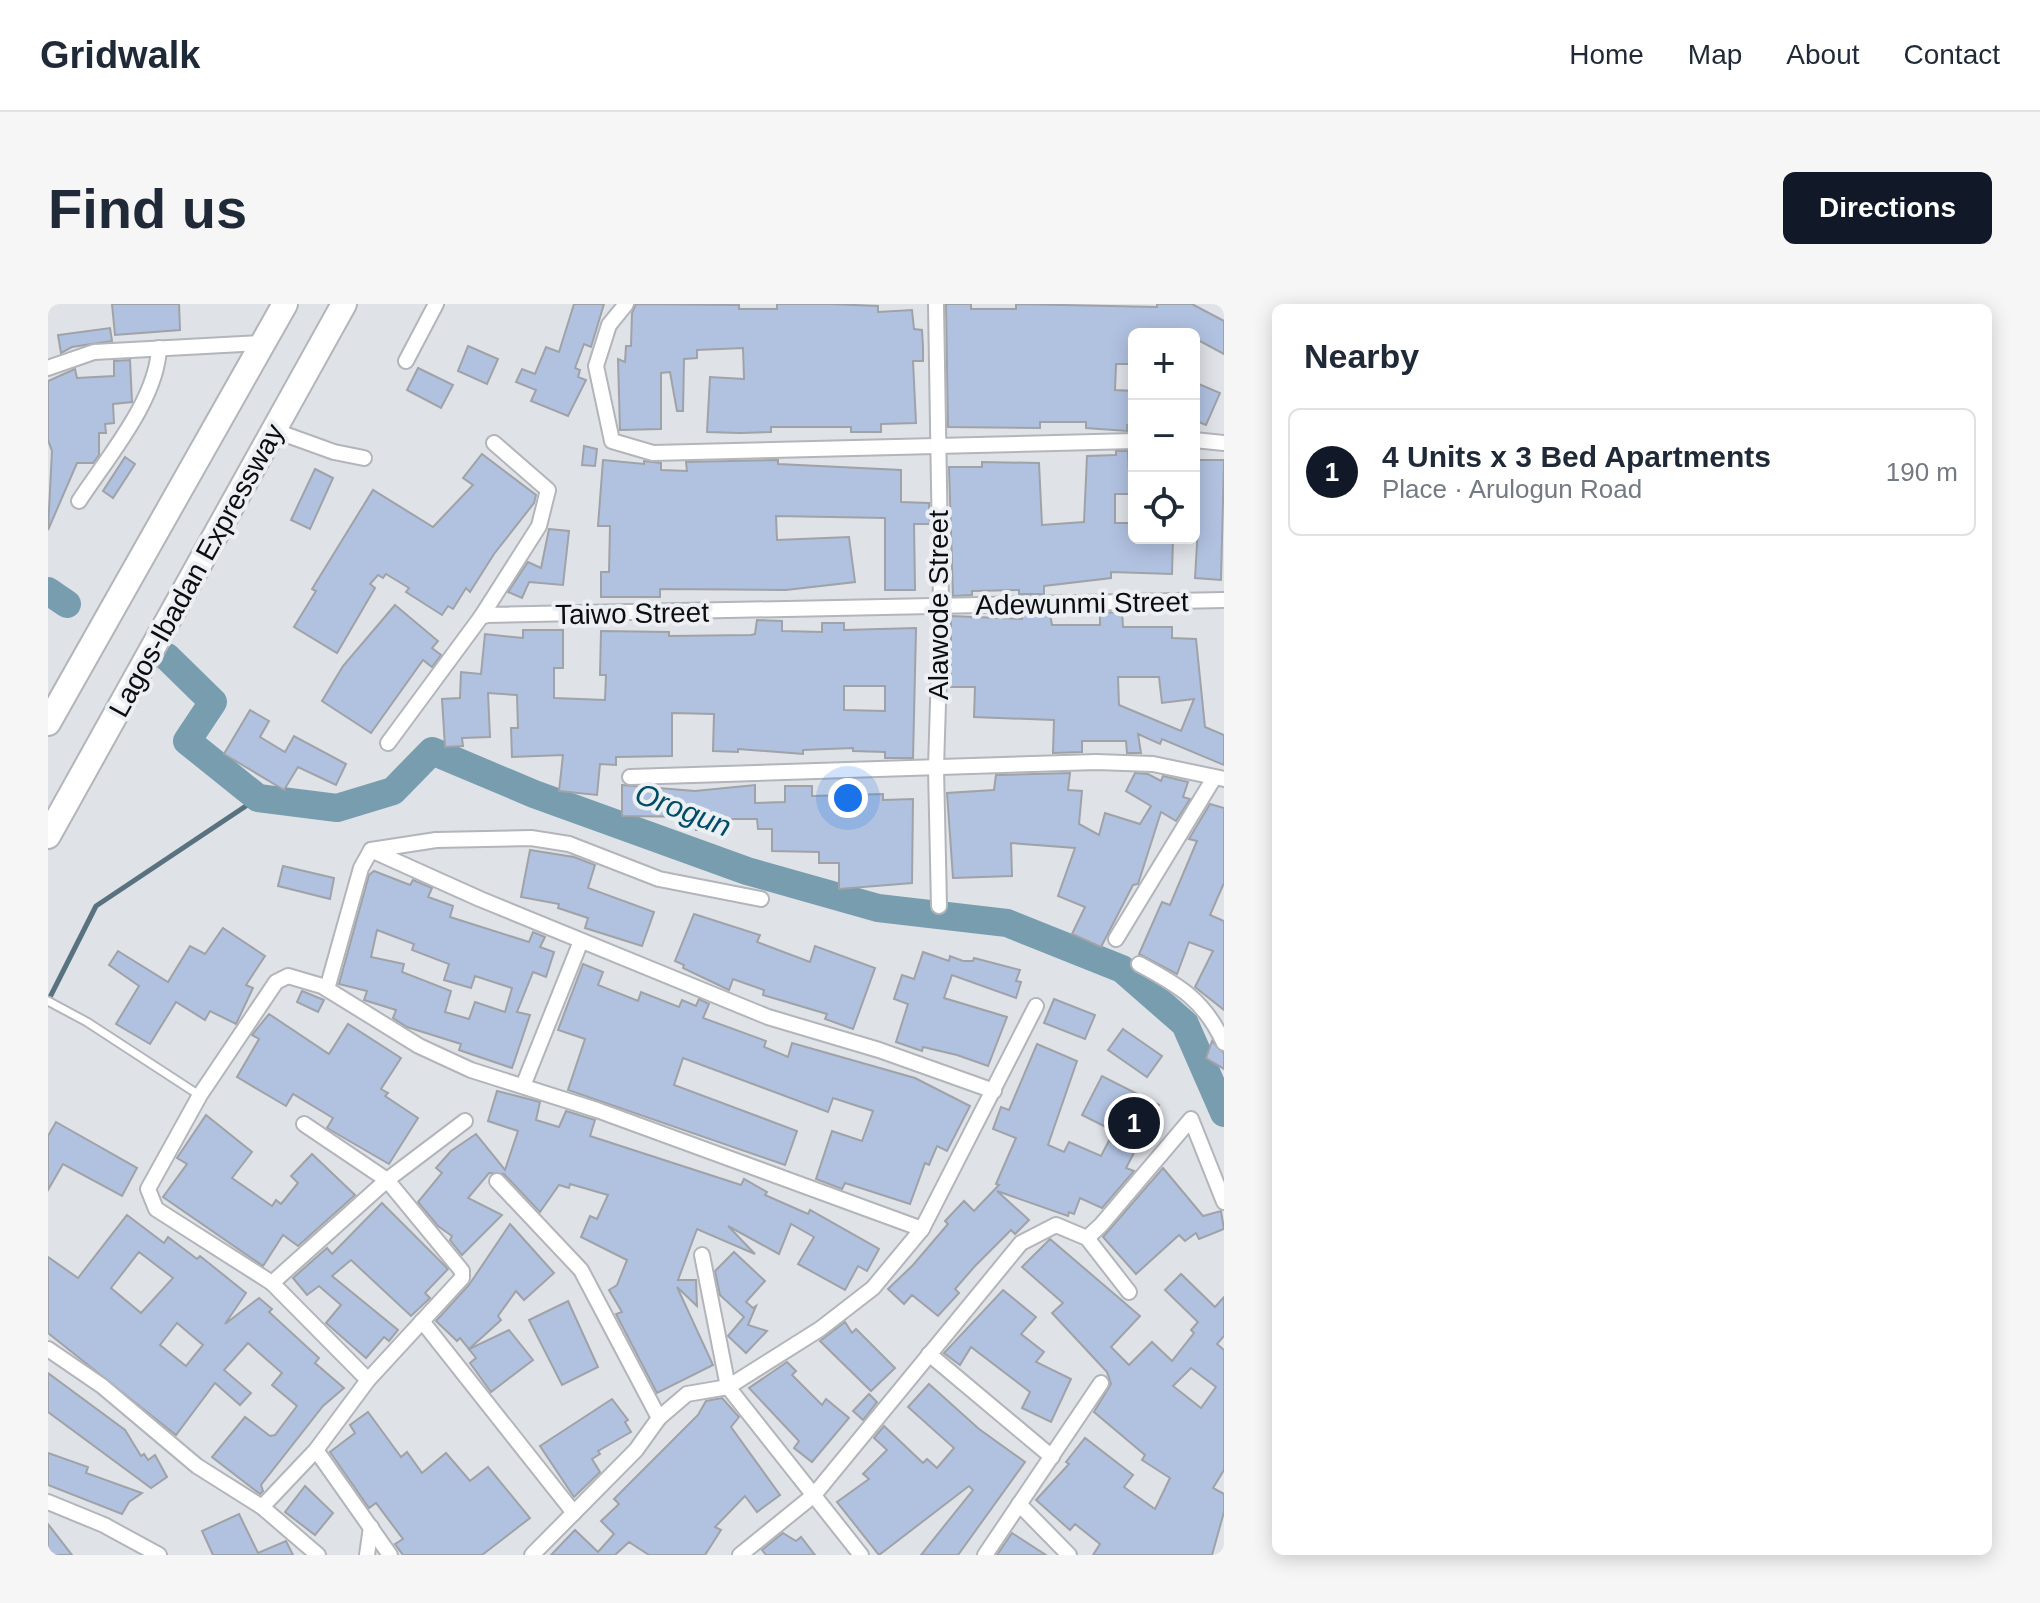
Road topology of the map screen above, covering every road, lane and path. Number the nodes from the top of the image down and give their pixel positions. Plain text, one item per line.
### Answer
1 (285, 304) edge
2 (344, 304) edge
3 (436, 304) edge
4 (626, 304) edge
5 (936, 304) edge
6 (262, 343) junction
7 (159, 348) junction
8 (406, 361) dead end
9 (48, 368) edge
10 (273, 430) junction
11 (1128, 441) edge
12 (1200, 441) edge
13 (494, 443) dead end
14 (1224, 443) edge
15 (936, 446) junction
16 (364, 458) dead end
17 (79, 501) dead end
18 (1224, 600) edge
19 (941, 605) junction
20 (481, 617) junction
21 (48, 723) edge
22 (388, 743) dead end
23 (936, 768) junction
24 (630, 777) dead end
25 (1219, 778) edge
26 (48, 836) edge
27 (371, 850) junction
28 (761, 899) dead end
29 (939, 906) dead end
30 (1116, 939) dead end
31 (581, 941) junction
32 (1139, 964) dead end
33 (327, 989) junction
34 (48, 1001) edge
35 (1036, 1006) dead end
36 (1224, 1043) edge
37 (523, 1086) junction
38 (994, 1091) junction
39 (200, 1095) junction
40 (465, 1121) dead end
41 (304, 1124) dead end
42 (387, 1180) junction
43 (497, 1181) dead end
44 (1224, 1202) edge
45 (922, 1229) junction
46 (1087, 1238) junction
47 (702, 1255) dead end
48 (272, 1283) junction
49 (1129, 1292) dead end
50 (422, 1321) junction
51 (48, 1349) edge
52 (929, 1354) junction
53 (368, 1380) junction
54 (1101, 1383) dead end
55 (728, 1387) junction
56 (659, 1418) junction
57 (316, 1450) junction
58 (1052, 1457) junction
59 (814, 1495) junction
60 (48, 1502) edge
61 (1019, 1504) junction
62 (262, 1507) junction
63 (574, 1513) junction
64 (371, 1527) junction
65 (159, 1555) edge
66 (318, 1555) edge
67 (367, 1555) edge
68 (390, 1555) edge
69 (532, 1555) edge
70 (740, 1555) edge
71 (861, 1555) edge
72 (985, 1555) edge
73 (1069, 1555) edge

1 - 6 highway, Lagos-Ibadan Expressway
2 - 10 highway, Lagos-Ibadan Expressway
3 - 8 street
4 - 15 street
5 - 15 street, Alawode Street
6 - 7 street
6 - 21 highway, Lagos-Ibadan Expressway
7 - 9 street
7 - 17 street
10 - 16 street
10 - 26 highway, Lagos-Ibadan Expressway
11 - 15 street
12 - 14 street
13 - 20 street
15 - 19 street, Alawode Street
18 - 19 street, Adewunmi Street
19 - 20 street, Taiwo Street
19 - 23 street, Alawode Street
20 - 22 street
23 - 24 street
23 - 25 street
23 - 29 street, Alawode Street
25 - 30 street
27 - 28 street
27 - 31 street
27 - 33 street
31 - 37 street
31 - 38 street
32 - 36 street
33 - 37 street
33 - 39 street
34 - 39 lane
35 - 38 street
37 - 45 street
38 - 45 street
39 - 48 street
40 - 42 street
41 - 42 street
42 - 48 street
42 - 50 street
43 - 56 street
44 - 46 street
45 - 55 street
46 - 49 street
46 - 52 street
47 - 55 street
48 - 53 street
50 - 53 street
50 - 63 street
51 - 62 street
52 - 58 street
52 - 59 street
53 - 57 street
54 - 58 street
55 - 56 street
55 - 59 street
56 - 63 street
57 - 62 street
57 - 64 street
58 - 61 street
59 - 70 street
59 - 71 street
60 - 65 street
61 - 72 street
61 - 73 street
62 - 66 street
63 - 69 street
64 - 67 street
64 - 68 street

